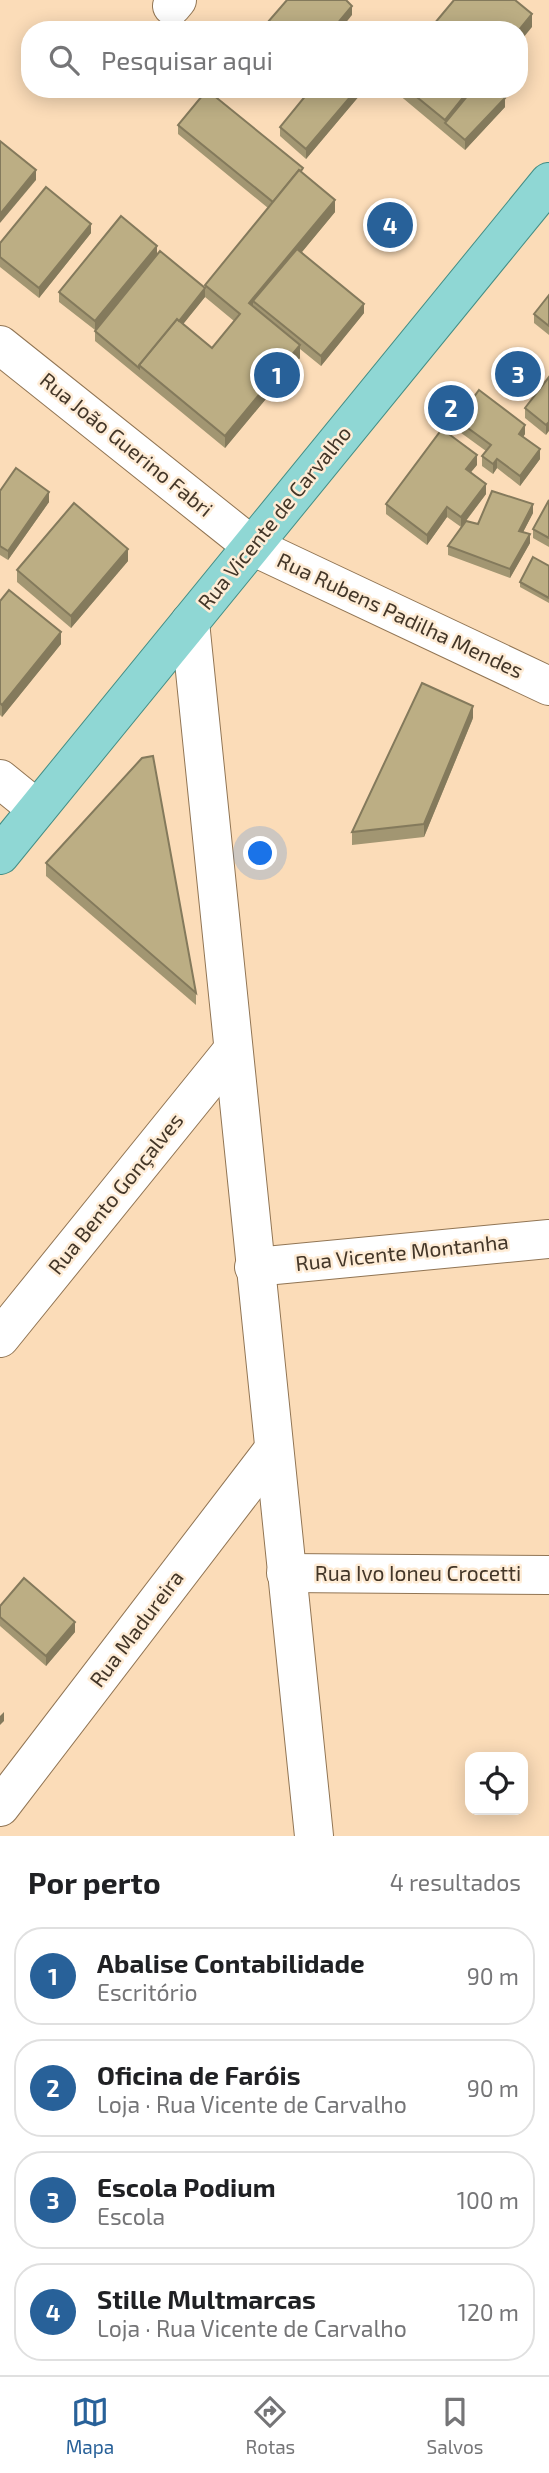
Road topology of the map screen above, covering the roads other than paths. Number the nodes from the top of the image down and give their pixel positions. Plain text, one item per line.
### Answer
1 (549, 182) edge
2 (0, 345) edge
3 (252, 546) junction
4 (190, 622) junction
5 (549, 686) edge
6 (0, 779) edge
7 (37, 809) junction
8 (0, 855) edge
9 (232, 1051) junction
10 (549, 1239) edge
11 (254, 1268) junction
12 (0, 1338) edge
13 (274, 1449) junction
14 (286, 1573) junction
15 (549, 1575) edge
16 (0, 1807) edge
17 (314, 1836) edge

1 - 3 main road, Rua Vicente de Carvalho
2 - 3 street, Rua João Guerino Fabri
3 - 4 main road, Rua Vicente de Carvalho
3 - 5 street, Rua Rubens Padilha Mendes
4 - 7 main road, Rua Vicente de Carvalho
4 - 9 street
6 - 7 street
7 - 8 main road, Rua Vicente de Carvalho
9 - 11 street
9 - 12 street, Rua Bento Gonçalves
10 - 11 street, Rua Vicente Montanha
11 - 13 street
13 - 14 street
13 - 16 street, Rua Madureira
14 - 15 street, Rua Ivo Ioneu Crocetti
14 - 17 street

